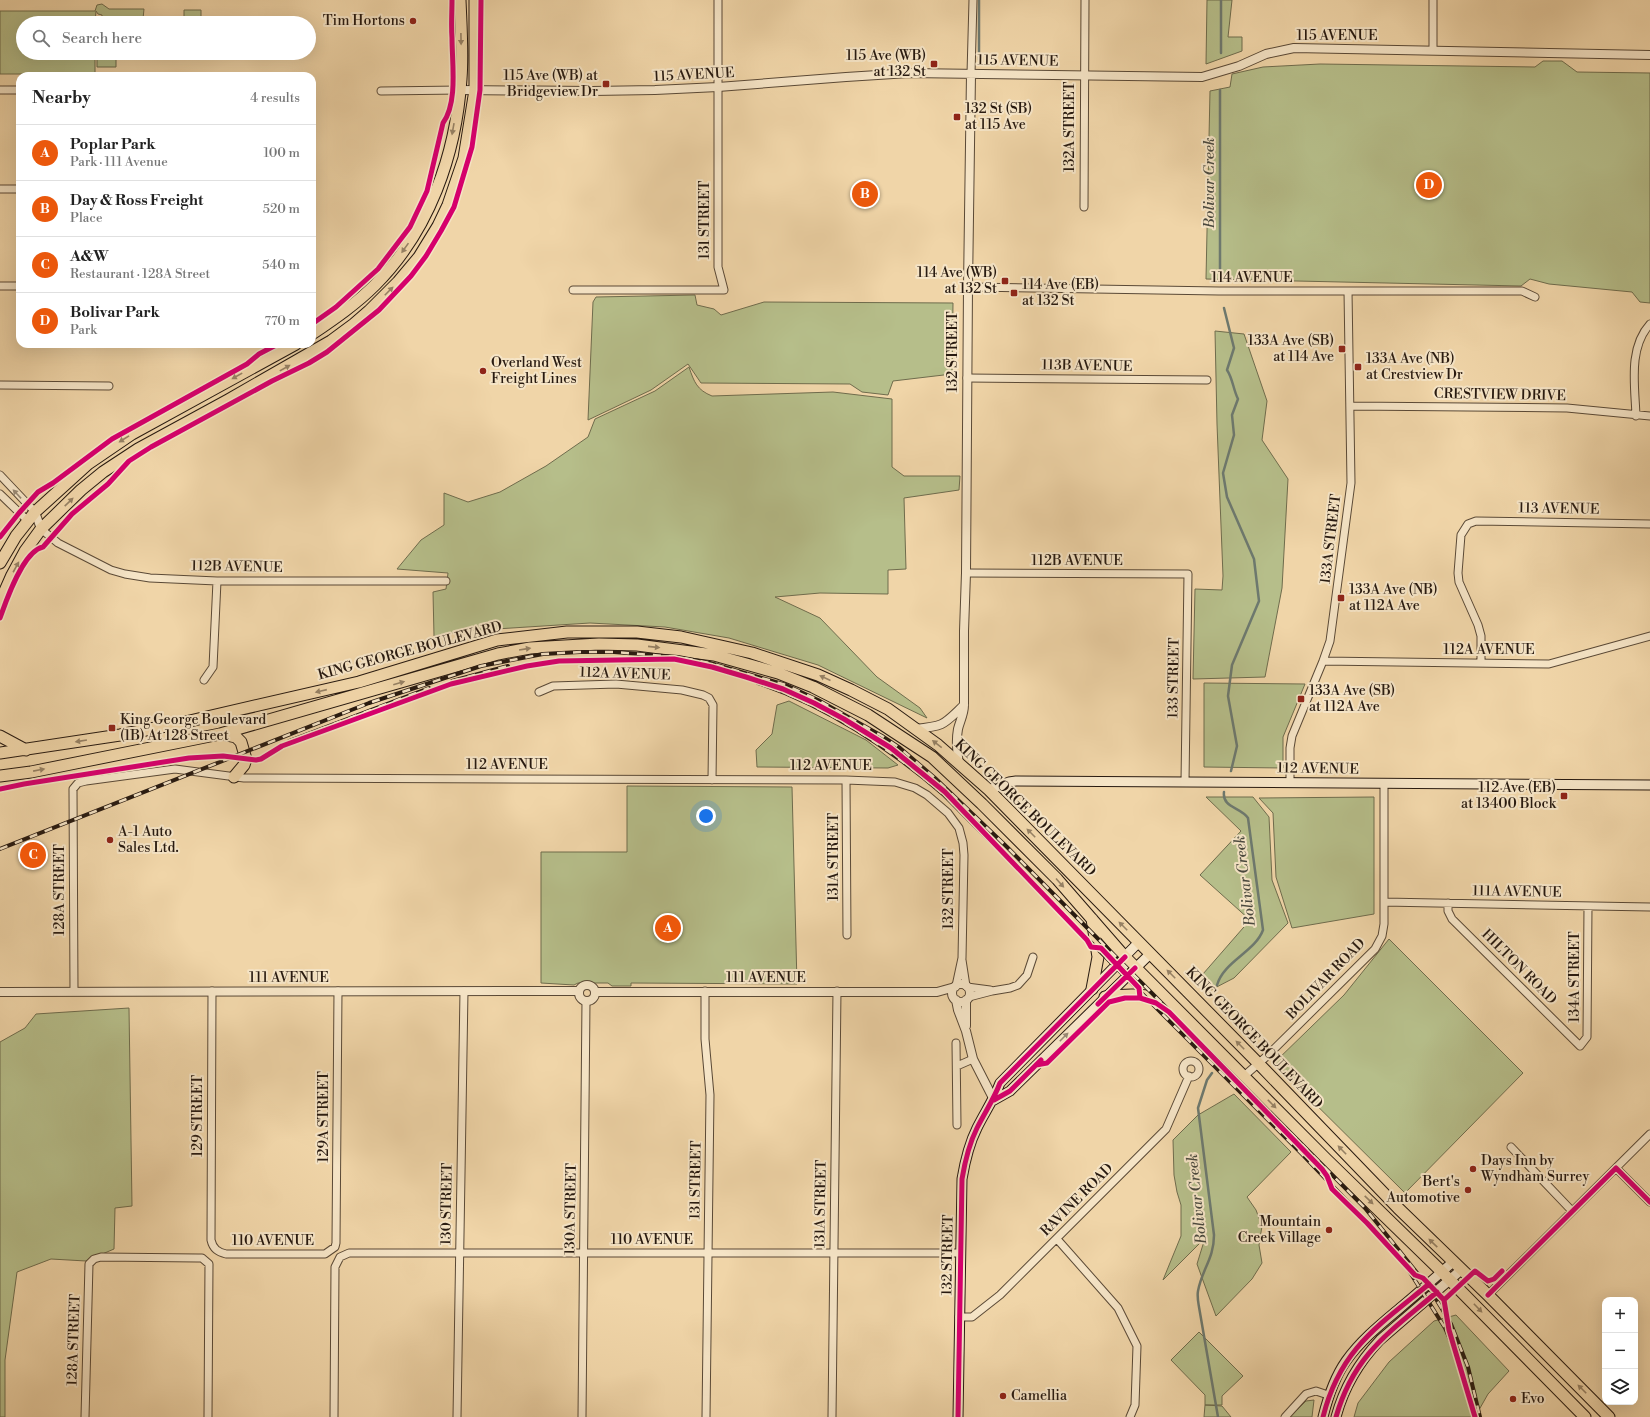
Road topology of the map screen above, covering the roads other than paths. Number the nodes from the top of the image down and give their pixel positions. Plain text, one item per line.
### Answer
1 (460, 0) edge
2 (475, 0) edge
3 (718, 0) edge
4 (973, 0) edge
5 (1085, 0) edge
6 (1433, 0) edge
7 (1433, 50) junction
8 (1650, 55) edge
9 (971, 74) junction
10 (1083, 76) junction
11 (718, 87) junction
12 (0, 90) edge
13 (16, 90) edge
14 (460, 90) junction
15 (475, 90) junction
16 (381, 91) dead end
17 (0, 189) edge
18 (16, 189) edge
19 (1084, 207) dead end
20 (0, 286) edge
21 (16, 286) edge
22 (968, 287) junction
23 (573, 290) dead end
24 (1348, 291) junction
25 (1535, 297) dead end
26 (1650, 324) edge
27 (316, 331) edge
28 (289, 348) edge
29 (967, 378) junction
30 (1207, 380) dead end
31 (0, 385) edge
32 (109, 386) dead end
33 (1350, 406) junction
34 (1636, 416) junction
35 (1650, 416) edge
36 (0, 475) edge
37 (0, 494) edge
38 (31, 517) junction
39 (1650, 524) edge
40 (41, 529) junction
41 (0, 563) edge
42 (966, 573) junction
43 (1188, 574) joint
44 (217, 581) junction
45 (446, 581) dead end
46 (0, 602) edge
47 (1650, 636) edge
48 (1324, 661) junction
49 (1481, 663) junction
50 (204, 680) dead end
51 (539, 692) dead end
52 (964, 705) junction
53 (916, 729) junction
54 (220, 734) junction
55 (0, 736) edge
56 (26, 750) junction
57 (0, 753) edge
58 (959, 764) junction
59 (0, 776) edge
60 (234, 776) junction
61 (712, 780) junction
62 (846, 780) junction
63 (1185, 782) junction
64 (1290, 782) junction
65 (1384, 784) junction
66 (1650, 786) edge
67 (73, 789) joint
68 (988, 790) junction
69 (973, 795) junction
70 (938, 805) joint
71 (1384, 902) junction
72 (1448, 903) junction
73 (1588, 906) junction
74 (1650, 907) edge
75 (1092, 920) junction
76 (848, 934) dead end
77 (1139, 942) junction
78 (1150, 954) junction
79 (1033, 957) dead end
80 (1124, 957) junction
81 (962, 958) junction
82 (1135, 968) junction
83 (956, 986) junction
84 (967, 987) junction
85 (1092, 989) junction
86 (992, 990) junction
87 (74, 991) junction
88 (212, 991) junction
89 (338, 991) junction
90 (464, 991) junction
91 (705, 991) junction
92 (0, 992) edge
93 (579, 992) junction
94 (595, 992) junction
95 (837, 992) junction
96 (937, 992) junction
97 (1105, 997) junction
98 (954, 998) junction
99 (967, 998) junction
100 (586, 1001) junction
101 (1171, 1003) junction
102 (966, 1031) junction
103 (956, 1043) dead end
104 (1580, 1046) joint
105 (973, 1059) junction
106 (1259, 1064) junction
107 (957, 1066) junction
108 (1188, 1076) dead end
109 (1244, 1076) junction
110 (994, 1100) junction
111 (957, 1125) dead end
112 (1650, 1134) edge
113 (1511, 1147) dead end
114 (1616, 1168) junction
115 (1650, 1202) edge
116 (1572, 1211) junction
117 (1057, 1239) junction
118 (211, 1240) joint
119 (336, 1243) joint
120 (460, 1253) junction
121 (583, 1253) junction
122 (708, 1254) junction
123 (834, 1254) junction
124 (960, 1254) junction
125 (1453, 1262) junction
126 (1461, 1270) junction
127 (1442, 1272) junction
128 (1450, 1280) junction
129 (1488, 1295) junction
130 (959, 1317) junction
131 (1328, 1395) junction
132 (1581, 1415) edge
133 (84, 1417) edge
134 (208, 1417) edge
135 (334, 1417) edge
136 (457, 1417) edge
137 (582, 1417) edge
138 (706, 1417) edge
139 (832, 1417) edge
140 (958, 1417) edge
141 (1130, 1417) edge
142 (1285, 1417) edge
143 (1323, 1417) edge
144 (1336, 1417) edge
145 (1609, 1417) edge

1 -> 14 main road
2 - 15 main road
3 - 11 street, 131 STREET
4 - 9 street, 132 STREET
5 - 10 street, 132A STREET
6 - 7 street
7 - 8 street, 115 AVENUE
7 - 10 street, 115 AVENUE
9 - 10 street, 115 AVENUE
9 - 11 street, 115 AVENUE
9 - 22 street, 132 STREET
10 - 19 street, 132A STREET
11 - 15 street, 115 AVENUE
11 - 23 street, 131 STREET
12 - 13 street
14 - 15 street, 115 AVENUE
14 - 16 street, 115 AVENUE
14 -> 27 main road
40 -> 15 main road
17 - 18 street
20 - 21 street
22 - 24 street, 114 AVENUE
22 - 29 street, 132 STREET
24 - 25 street, 114 AVENUE
24 - 33 street, 133A STREET
26 - 34 street
28 -> 38 main road
29 - 30 street, 113B AVENUE
29 - 42 street, 132 STREET
31 - 32 street
33 - 34 street, CRESTVIEW DRIVE
33 - 48 street, 133A STREET
34 - 35 street, CRESTVIEW DRIVE
38 -> 36 street
37 - 38 street
38 - 40 street
38 - 41 main road
39 - 49 street, 113 AVENUE
40 - 44 street, 112B AVENUE
46 -> 40 main road
42 - 43 street, 112B AVENUE
42 - 52 street, 132 STREET
43 - 63 street, 133 STREET
44 - 45 street, 112B AVENUE
44 - 50 street
47 - 49 street, 112A AVENUE
48 - 49 street, 112A AVENUE
48 - 64 street, 133A STREET
51 - 61 street, 112A AVENUE
52 - 53 street
52 - 58 street, 132 STREET
53 -> 56 main road, KING GEORGE BOULEVARD
58 -> 53 main road, KING GEORGE BOULEVARD
59 -> 54 main road, KING GEORGE BOULEVARD
54 - 60 main road
54 -> 69 main road, KING GEORGE BOULEVARD
55 - 56 main road
56 - 57 main road, KING GEORGE BOULEVARD
58 - 68 main road, KING GEORGE BOULEVARD
60 - 61 street, 112 AVENUE
60 - 67 street, 112 AVENUE
61 - 62 street, 112 AVENUE
62 - 70 street, 112 AVENUE
62 - 76 street, 131A STREET
63 - 64 main road, 112 AVENUE
63 - 68 main road, 112 AVENUE
64 - 65 main road, 112 AVENUE
65 - 66 main road, 112 AVENUE
65 - 71 street, BOLIVAR ROAD
67 - 87 street, 128A STREET
68 - 69 main road
77 -> 68 main road, KING GEORGE BOULEVARD
69 -> 75 main road, KING GEORGE BOULEVARD
70 - 81 street, 132 STREET
71 - 72 street, 111A AVENUE
71 - 106 street, BOLIVAR ROAD
72 - 73 street, 111A AVENUE
72 - 104 street, HILTON ROAD
73 - 74 street, 111A AVENUE
73 - 104 street, 134A STREET
75 - 80 main road, KING GEORGE BOULEVARD
75 - 85 main road
77 - 78 main road, KING GEORGE BOULEVARD
77 - 80 main road, 132 STREET
78 - 82 main road
106 -> 78 main road, KING GEORGE BOULEVARD
79 - 86 street
80 - 82 main road, KING GEORGE BOULEVARD
80 - 85 main road, 132 STREET
81 - 83 street, 132 STREET
81 - 84 street, 132 STREET
82 - 97 main road
82 - 101 main road, KING GEORGE BOULEVARD
83 - 84 street
83 - 96 street, 111 AVENUE
83 - 98 street
84 - 86 street
84 - 99 street
85 - 110 main road, 132 STREET
86 - 99 street
87 - 88 street, 111 AVENUE
87 - 92 street, 111 AVENUE
88 - 89 street, 111 AVENUE
88 - 118 street, 129 STREET
89 - 90 street, 111 AVENUE
89 - 119 street, 129A STREET
90 - 93 street, 111 AVENUE
90 - 120 street, 130 STREET
91 - 94 street, 111 AVENUE
91 - 95 street, 111 AVENUE
91 - 122 street, 131 STREET
93 - 94 street
93 - 100 street
94 - 100 street
95 - 96 street, 111 AVENUE
95 - 123 street, 131A STREET
96 - 98 street, 111 AVENUE
97 - 101 main road
110 -> 97 main road
98 - 99 street
98 - 102 street
99 - 102 street
100 - 121 street, 130A STREET
101 - 109 main road, KING GEORGE BOULEVARD
102 - 105 street
103 - 107 street
105 - 107 street
105 - 110 street
106 - 109 street, BOLIVAR ROAD
125 -> 106 main road, KING GEORGE BOULEVARD
107 - 111 street
108 - 117 street, RAVINE ROAD
109 -> 127 main road, KING GEORGE BOULEVARD
110 - 124 main road, 132 STREET
112 - 114 street
113 - 116 street
114 - 115 street
114 - 116 street
116 - 129 street
117 - 130 street, RAVINE ROAD
117 - 141 street
118 - 119 street, 110 AVENUE
120 - 121 street, 110 AVENUE
120 - 135 street, 110 AVENUE
120 - 136 street, 130 STREET
121 - 122 street, 110 AVENUE
121 - 137 street, 130A STREET
122 - 123 street, 110 AVENUE
122 - 138 street, 131 STREET
123 - 124 street, 110 AVENUE
123 - 139 street, 131A STREET
124 - 130 main road, 132 STREET
125 - 126 main road, KING GEORGE BOULEVARD
125 - 127 main road
126 - 128 main road
126 - 129 main road, KING GEORGE BOULEVARD
127 - 128 main road, KING GEORGE BOULEVARD
127 - 131 main road
128 -> 132 main road, KING GEORGE BOULEVARD
128 - 144 main road
145 -> 129 main road, KING GEORGE BOULEVARD
130 - 140 main road, 132 STREET
131 - 142 street
131 - 143 main road
133 - 134 street, 128A STREET

